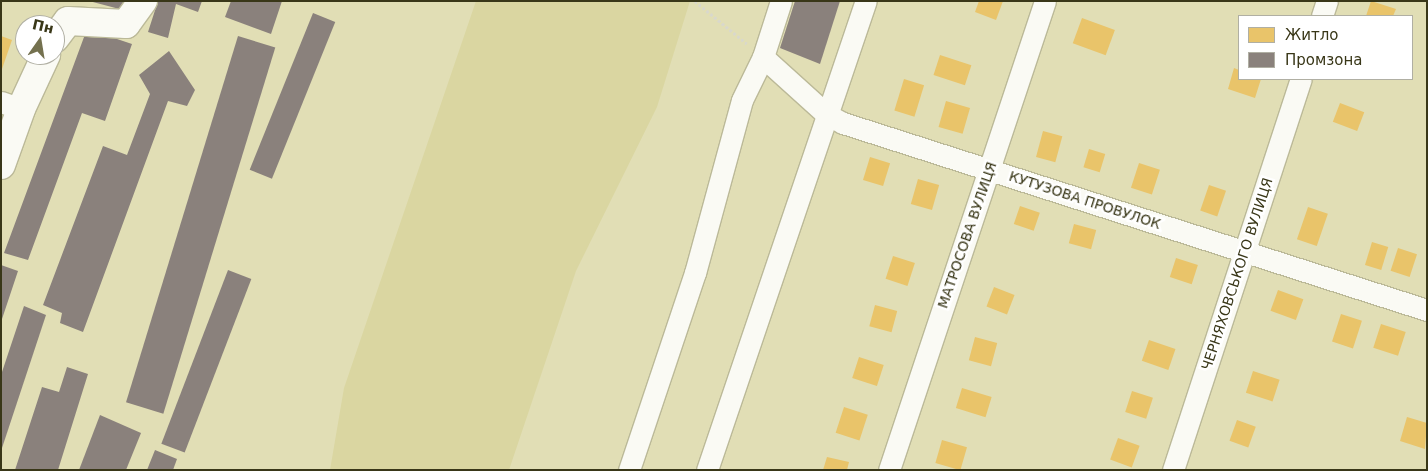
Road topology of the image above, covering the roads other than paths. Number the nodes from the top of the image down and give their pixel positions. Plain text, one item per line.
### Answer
1 (143, 1) edge
2 (781, 1) edge
3 (866, 1) edge
4 (1045, 1) edge
5 (1327, 1) edge
6 (1322, 15) edge
7 (65, 25) edge
8 (763, 57) junction
9 (39, 65) edge
10 (1302, 80) edge
11 (11, 105) edge
12 (826, 114) junction
13 (1, 165) edge
14 (990, 169) junction
15 (1244, 250) junction
16 (1427, 310) edge
17 (629, 470) edge
18 (707, 470) edge
19 (889, 470) edge
20 (1174, 470) edge

1 - 7 street
2 - 8 street
3 - 12 street
4 - 14 street, МАТРОСОВА ВУЛИЦЯ
5 - 6 street
8 - 12 street, КУТУЗОВА ПРОВУЛОК
8 - 17 street
9 - 11 street
10 - 15 street, ЧЕРНЯХОВСЬКОГО ВУЛИЦЯ
11 - 13 street
12 - 14 street, КУТУЗОВА ПРОВУЛОК
12 - 18 street
14 - 15 street, КУТУЗОВА ПРОВУЛОК
14 - 19 street, МАТРОСОВА ВУЛИЦЯ
15 - 16 street, КУТУЗОВА ПРОВУЛОК
15 - 20 street, ЧЕРНЯХОВСЬКОГО ВУЛИЦЯ

